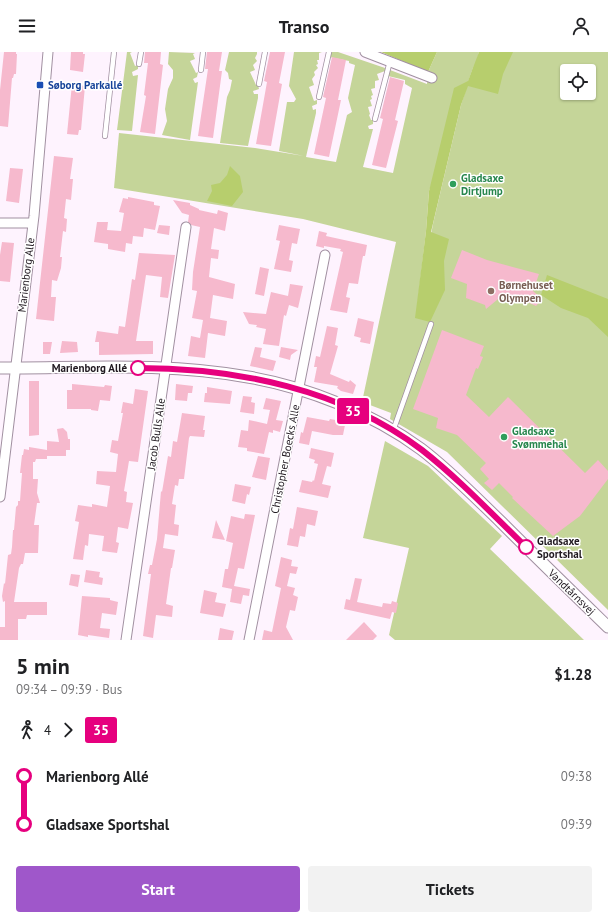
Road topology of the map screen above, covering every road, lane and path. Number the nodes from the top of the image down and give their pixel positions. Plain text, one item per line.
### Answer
1 (48, 52) edge
2 (114, 52) edge
3 (141, 52) edge
4 (203, 52) edge
5 (265, 52) edge
6 (329, 52) edge
7 (367, 52) edge
8 (390, 61) junction
9 (139, 64) dead end
10 (201, 70) dead end
11 (432, 78) dead end
12 (259, 84) dead end
13 (319, 97) dead end
14 (375, 119) dead end
15 (105, 136) dead end
16 (0, 223) edge
17 (33, 223) junction
18 (186, 227) dead end
19 (325, 255) dead end
20 (431, 324) dead end
21 (0, 368) edge
22 (15, 368) junction
23 (166, 368) junction
24 (299, 390) junction
25 (392, 431) junction
26 (0, 497) edge
27 (607, 624) edge
28 (126, 640) edge
29 (248, 640) edge

1 - 17 street, Marienborg Alle
2 - 15 lane
3 - 9 lane
4 - 10 lane
5 - 12 lane
6 - 13 lane
7 - 8 street
8 - 11 street
8 - 14 lane
16 - 17 street
17 - 22 street, Marienborg Alle
18 - 23 street, Jacob Bulls Alle
19 - 24 street, Christopher Boecks Alle
20 - 25 lane
21 - 22 street, Vandtårnsvej
22 - 23 street, Vandtårnsvej
22 - 26 street, Marienborg Alle
23 - 24 street, Vandtårnsvej
23 - 28 street, Jacob Bulls Alle
24 - 25 street, Vandtårnsvej
24 - 29 street, Christopher Boecks Alle
25 - 27 street, Vandtårnsvej

